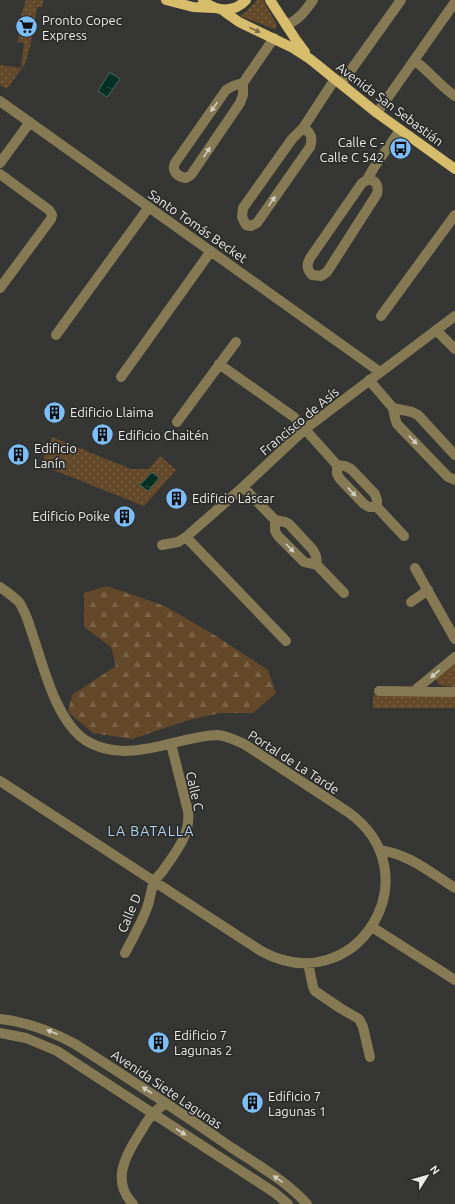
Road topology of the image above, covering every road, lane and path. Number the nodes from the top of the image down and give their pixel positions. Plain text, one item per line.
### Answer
1 (166, 0) edge
2 (203, 0) edge
3 (246, 0) edge
4 (270, 0) edge
5 (313, 0) edge
6 (401, 0) edge
7 (454, 6) edge
8 (218, 9) junction
9 (286, 25) junction
10 (274, 38) junction
11 (310, 58) junction
12 (414, 60) junction
13 (338, 82) junction
14 (243, 83) junction
15 (455, 96) edge
16 (0, 101) edge
17 (377, 113) junction
18 (30, 122) junction
19 (302, 128) junction
20 (400, 130) junction
21 (0, 162) edge
22 (455, 170) edge
23 (0, 174) edge
24 (367, 180) junction
25 (148, 207) junction
26 (455, 215) edge
27 (211, 251) junction
28 (0, 288) edge
29 (381, 316) dead end
30 (455, 316) edge
31 (436, 330) junction
32 (56, 335) dead end
33 (236, 342) dead end
34 (455, 349) edge
35 (219, 364) junction
36 (380, 372) junction
37 (120, 377) dead end
38 (369, 380) junction
39 (394, 408) junction
40 (177, 422) dead end
41 (305, 429) junction
42 (455, 454) edge
43 (337, 465) junction
44 (455, 480) edge
45 (243, 487) junction
46 (378, 507) junction
47 (275, 520) junction
48 (404, 536) dead end
49 (186, 537) junction
50 (162, 545) dead end
51 (317, 565) junction
52 (415, 568) dead end
53 (0, 587) edge
54 (428, 590) junction
55 (344, 593) dead end
56 (410, 602) dead end
57 (455, 639) edge
58 (286, 641) dead end
59 (455, 657) edge
60 (379, 691) dead end
61 (414, 691) junction
62 (455, 692) edge
63 (171, 744) junction
64 (0, 781) edge
65 (380, 850) junction
66 (154, 882) junction
67 (455, 888) edge
68 (372, 927) junction
69 (125, 953) dead end
70 (308, 963) junction
71 (455, 980) edge
72 (0, 1019) edge
73 (0, 1032) edge
74 (86, 1051) junction
75 (370, 1057) dead end
76 (78, 1064) junction
77 (166, 1103) junction
78 (153, 1113) junction
79 (133, 1204) edge
80 (288, 1204) edge
81 (307, 1204) edge

1 - 8 main road
2 - 8 main road, Avenida San Sebastián
3 - 8 main road
4 - 9 main road, Avenida San Sebastián
5 - 9 street
6 - 13 street
7 - 12 street
8 -> 10 main road, Avenida San Sebastián
9 - 11 main road, Avenida San Sebastián
10 - 11 main road, Avenida San Sebastián
10 - 14 street
11 - 13 main road, Avenida San Sebastián
12 - 15 street
12 - 17 street
13 - 17 main road, Avenida San Sebastián
13 - 19 street
14 -> 14 street
16 - 18 street, Santo Tomás Becket
17 - 20 main road, Avenida San Sebastián
18 - 21 street
18 - 25 street, Santo Tomás Becket
19 -> 19 street
20 - 22 main road, Avenida San Sebastián
20 - 24 street
23 - 28 street
24 - 24 street
25 - 27 street, Santo Tomás Becket
25 - 32 street
26 - 29 street
27 - 36 street, Santo Tomás Becket
27 - 37 street
30 - 31 street, Francisco de Asís
31 - 34 street
31 - 36 street, Francisco de Asís
33 - 35 street
35 - 40 street
35 - 41 street
36 - 38 street, Francisco de Asís
38 - 39 street
38 - 41 street, Francisco de Asís
39 - 42 street
39 -> 44 street
41 - 43 street
41 - 45 street, Francisco de Asís
43 - 46 street
43 -> 46 street
45 - 47 street
45 - 49 street, Francisco de Asís
46 - 48 street
47 - 51 street
47 -> 51 street
49 - 50 street, Francisco de Asís
49 - 58 street
51 - 55 street
52 - 54 street
53 - 63 street, Portal de La Tarde
54 - 56 street
54 - 57 street
59 -> 61 street
60 - 61 street
61 - 62 street
63 - 65 street, Portal de La Tarde
63 - 66 street, Calle C
64 - 66 street, Portal de La Tarde
65 - 67 street
65 - 68 street, Portal de La Tarde
66 - 69 street, Calle D
66 - 70 street, Portal de La Tarde
68 - 70 street, Portal de La Tarde
68 - 71 street
70 - 75 street
74 -> 72 street, Avenida Siete Lagunas
73 - 76 street, Avenida Siete Lagunas
74 - 76 street
77 -> 74 street, Avenida Siete Lagunas
76 - 78 street, Avenida Siete Lagunas
77 - 78 street
81 -> 77 street, Avenida Siete Lagunas
78 - 79 street
78 -> 80 street, Avenida Siete Lagunas

